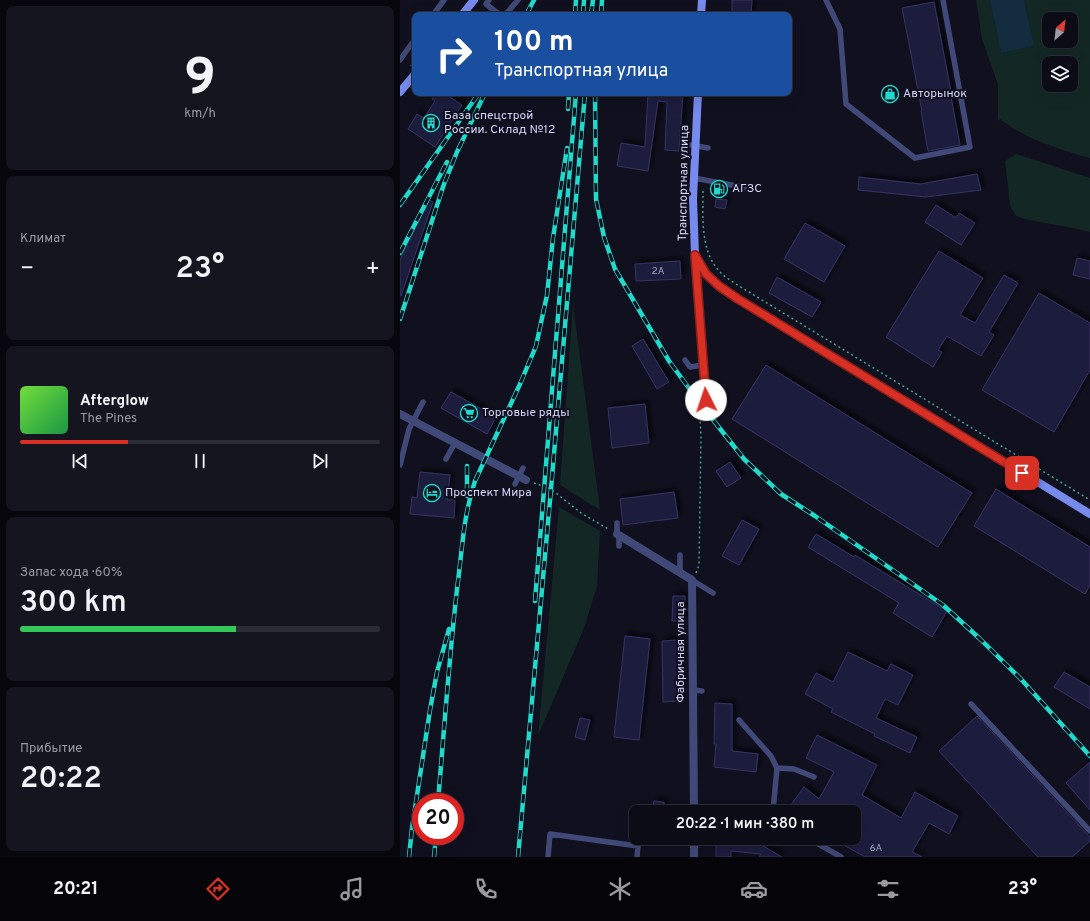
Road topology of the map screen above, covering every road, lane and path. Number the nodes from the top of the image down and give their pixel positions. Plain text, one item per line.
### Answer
1 (444, 0) edge
2 (474, 0) edge
3 (489, 0) edge
4 (518, 0) edge
5 (702, 0) edge
6 (826, 0) edge
7 (943, 0) edge
8 (435, 12) edge
9 (464, 12) edge
10 (496, 12) edge
11 (508, 12) edge
12 (701, 12) edge
13 (412, 43) edge
14 (400, 60) edge
15 (412, 78) edge
16 (400, 92) edge
17 (698, 96) edge
18 (693, 145) junction
19 (708, 148) dead end
20 (694, 178) junction
21 (703, 179) junction
22 (753, 189) dead end
23 (695, 255) junction
24 (685, 360) dead end
25 (703, 365) junction
26 (706, 400) junction
27 (423, 402) dead end
28 (711, 406) dead end
29 (696, 411) joint
30 (400, 414) edge
31 (413, 421) junction
32 (455, 443) junction
33 (446, 459) dead end
34 (400, 465) edge
35 (523, 468) dead end
36 (520, 480) junction
37 (1090, 500) edge
38 (1090, 514) edge
39 (618, 522) dead end
40 (618, 535) junction
41 (619, 546) dead end
42 (680, 555) dead end
43 (680, 572) junction
44 (692, 580) junction
45 (713, 593) dead end
46 (693, 690) junction
47 (702, 691) dead end
48 (971, 704) dead end
49 (739, 720) dead end
50 (777, 768) junction
51 (814, 777) dead end
52 (694, 805) edge
53 (774, 805) edge
54 (1090, 831) edge
55 (694, 845) edge
56 (820, 845) edge
57 (548, 857) edge
58 (637, 857) edge
59 (694, 857) edge
60 (841, 857) edge

1 - 8 lane
2 - 9 street
3 - 10 lane
4 - 11 lane
5 - 12 street
6 - 7 lane
13 - 14 lane
15 - 16 street
17 - 18 street, Транспортная улица
18 - 19 lane
18 - 20 street, Транспортная улица
20 - 21 lane
20 - 23 street, Транспортная улица
21 - 22 lane
21 - 37 path
23 - 25 lane
23 - 38 street, Транспортная улица
24 - 25 lane
25 - 26 lane
26 - 28 lane
26 - 29 lane
27 - 31 lane
29 - 44 path
30 - 31 street
31 - 32 street
31 - 34 lane
32 - 33 lane
32 - 36 street
35 - 36 lane
36 - 40 path
39 - 40 lane
40 - 41 lane
40 - 43 street
42 - 43 lane
43 - 44 street
44 - 45 lane
44 - 46 street, Фабричная улица
46 - 47 lane
46 - 52 street, Фабричная улица
48 - 54 lane
49 - 50 lane
50 - 51 lane
50 - 53 lane
55 - 59 street
56 - 60 lane
57 - 58 lane

